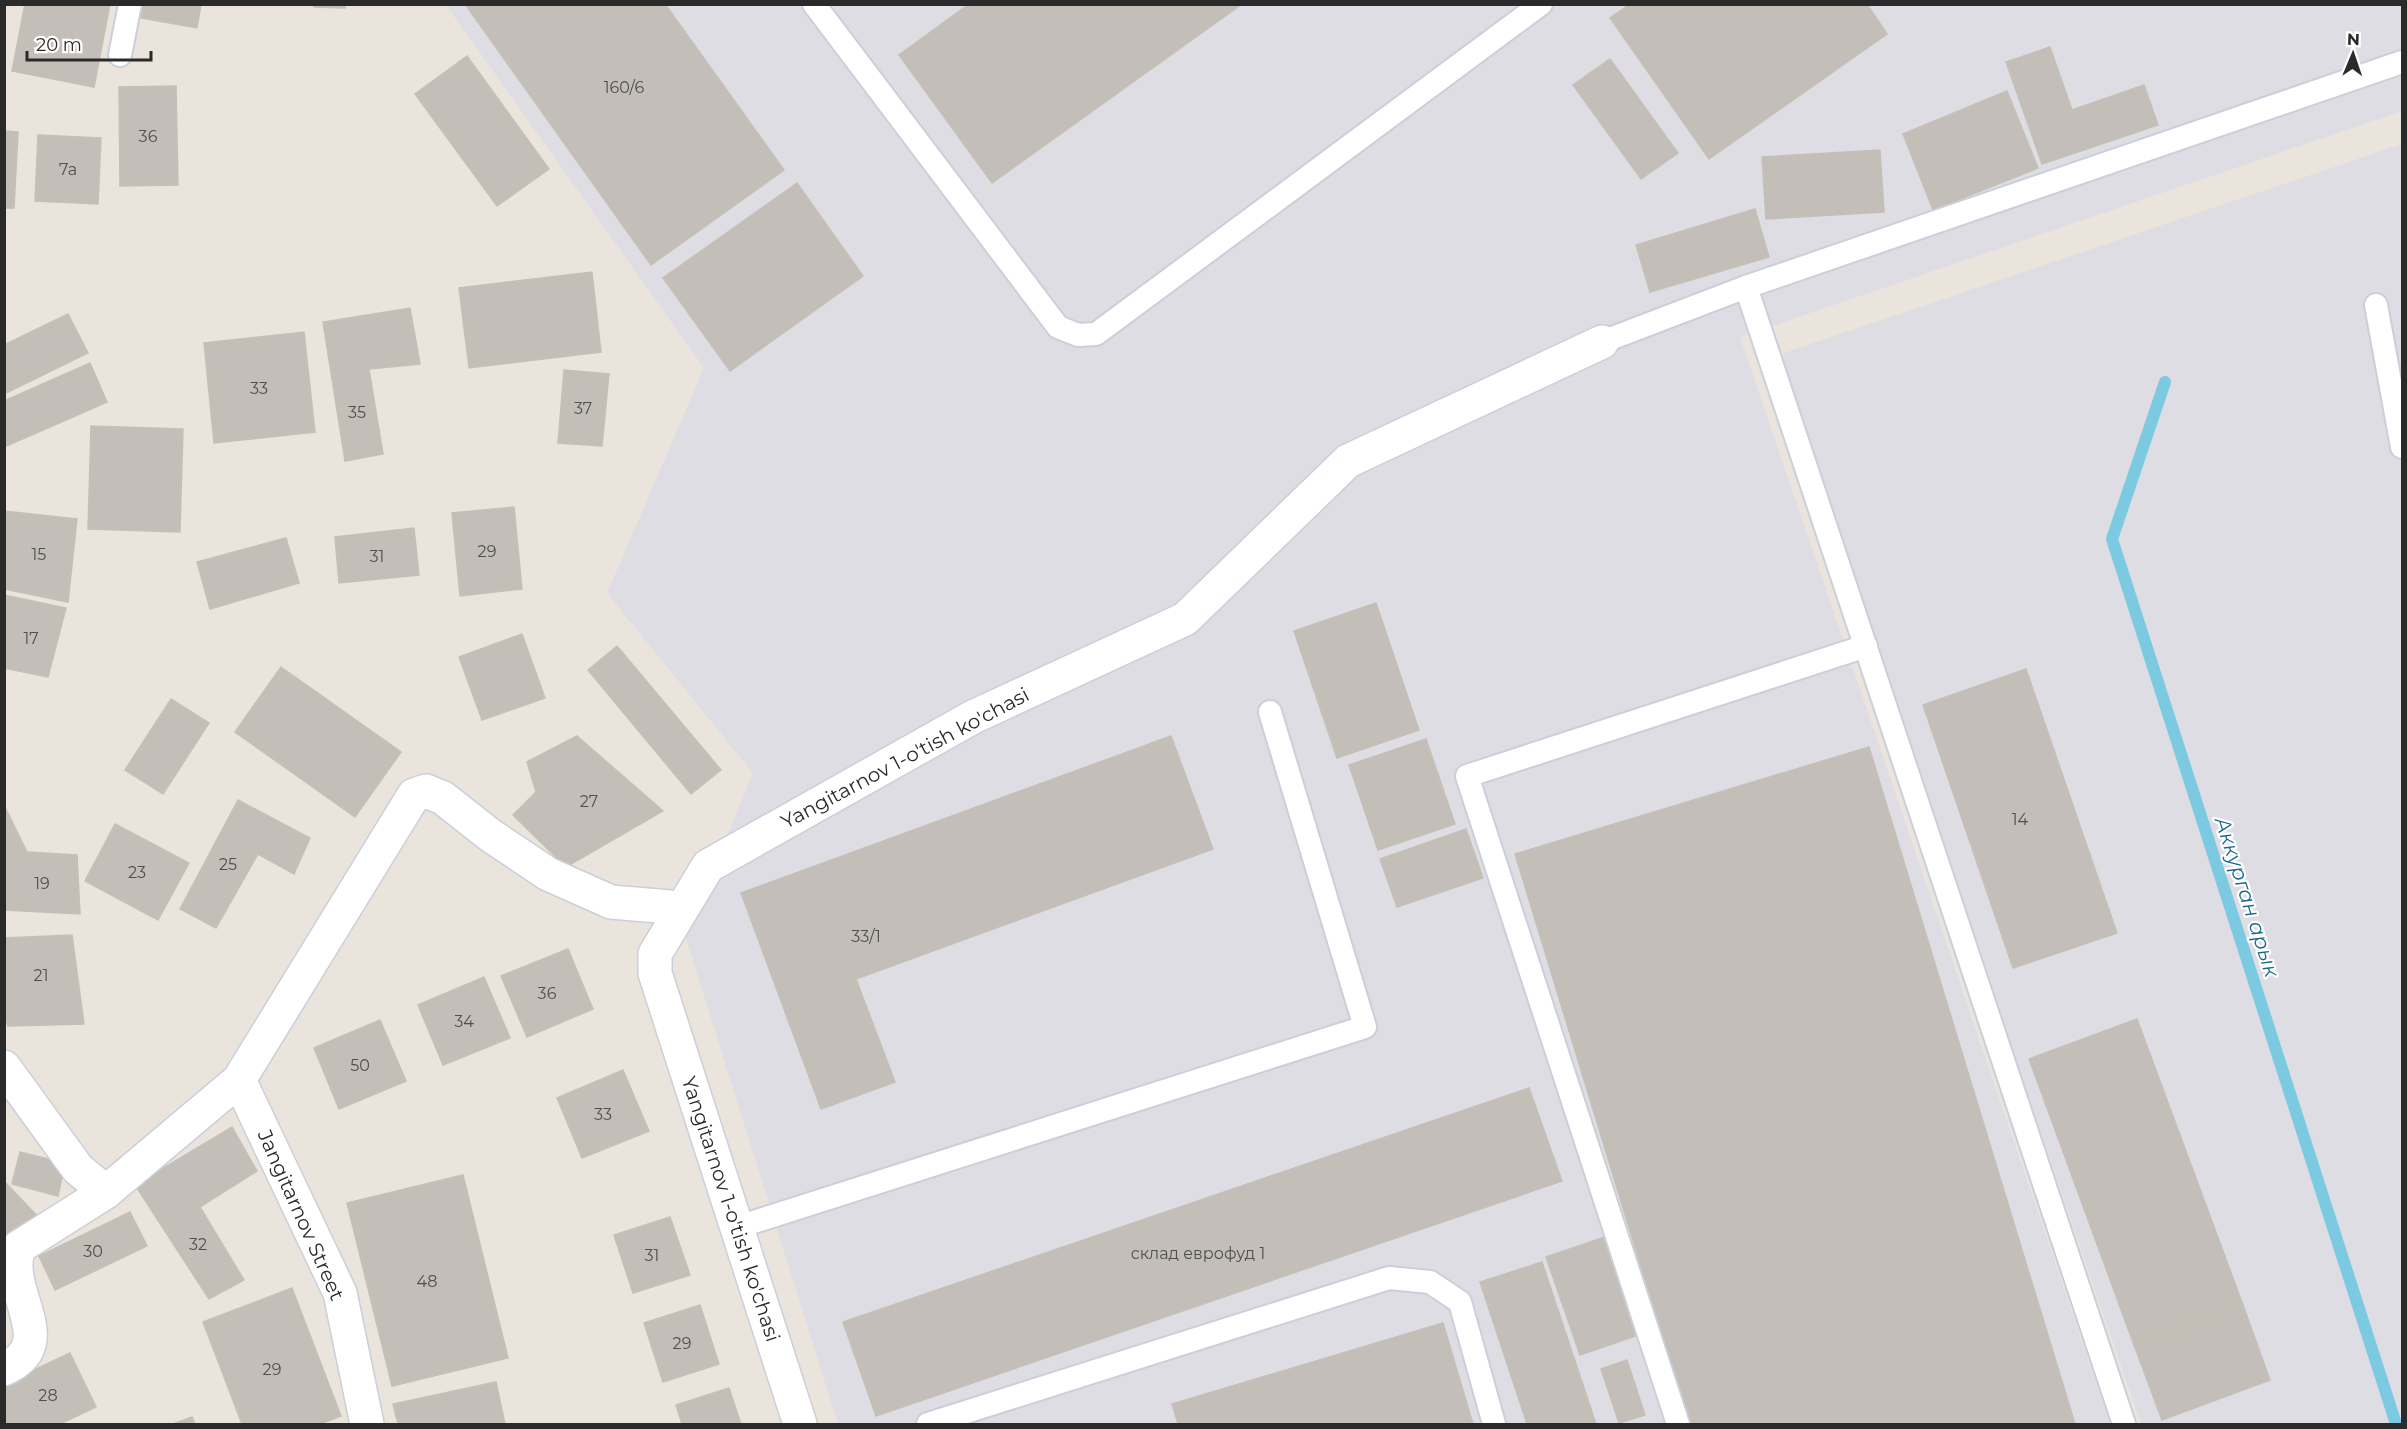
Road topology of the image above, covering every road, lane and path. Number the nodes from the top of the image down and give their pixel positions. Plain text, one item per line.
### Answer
1 (130, 4) edge
2 (814, 4) edge
3 (1541, 4) edge
4 (120, 55) dead end
5 (2403, 62) edge
6 (1746, 287) junction
7 (2376, 305) dead end
8 (1602, 342) joint
9 (2403, 447) edge
10 (1866, 646) junction
11 (1270, 712) dead end
12 (682, 908) junction
13 (4, 1067) edge
14 (238, 1080) junction
15 (106, 1192) junction
16 (738, 1227) junction
17 (4, 1369) edge
18 (368, 1425) edge
19 (800, 1425) edge
20 (928, 1425) edge
21 (1494, 1425) edge
22 (1678, 1425) edge
23 (2124, 1425) edge

1 - 4 lane
2 - 3 lane
5 - 6 lane
6 - 8 lane
6 - 10 lane
7 - 9 lane
8 - 12 street, Yangitarnov 1-o'tish ko'chasi
10 - 22 lane
10 - 23 lane
11 - 16 lane
12 - 14 street
12 - 16 street, Yangitarnov 1-o'tish ko'chasi
13 - 15 street
14 - 15 street
14 - 18 street, Jangitarnov Street
15 - 17 street
16 - 19 street, Yangitarnov 1-o'tish ko'chasi
20 - 21 lane

